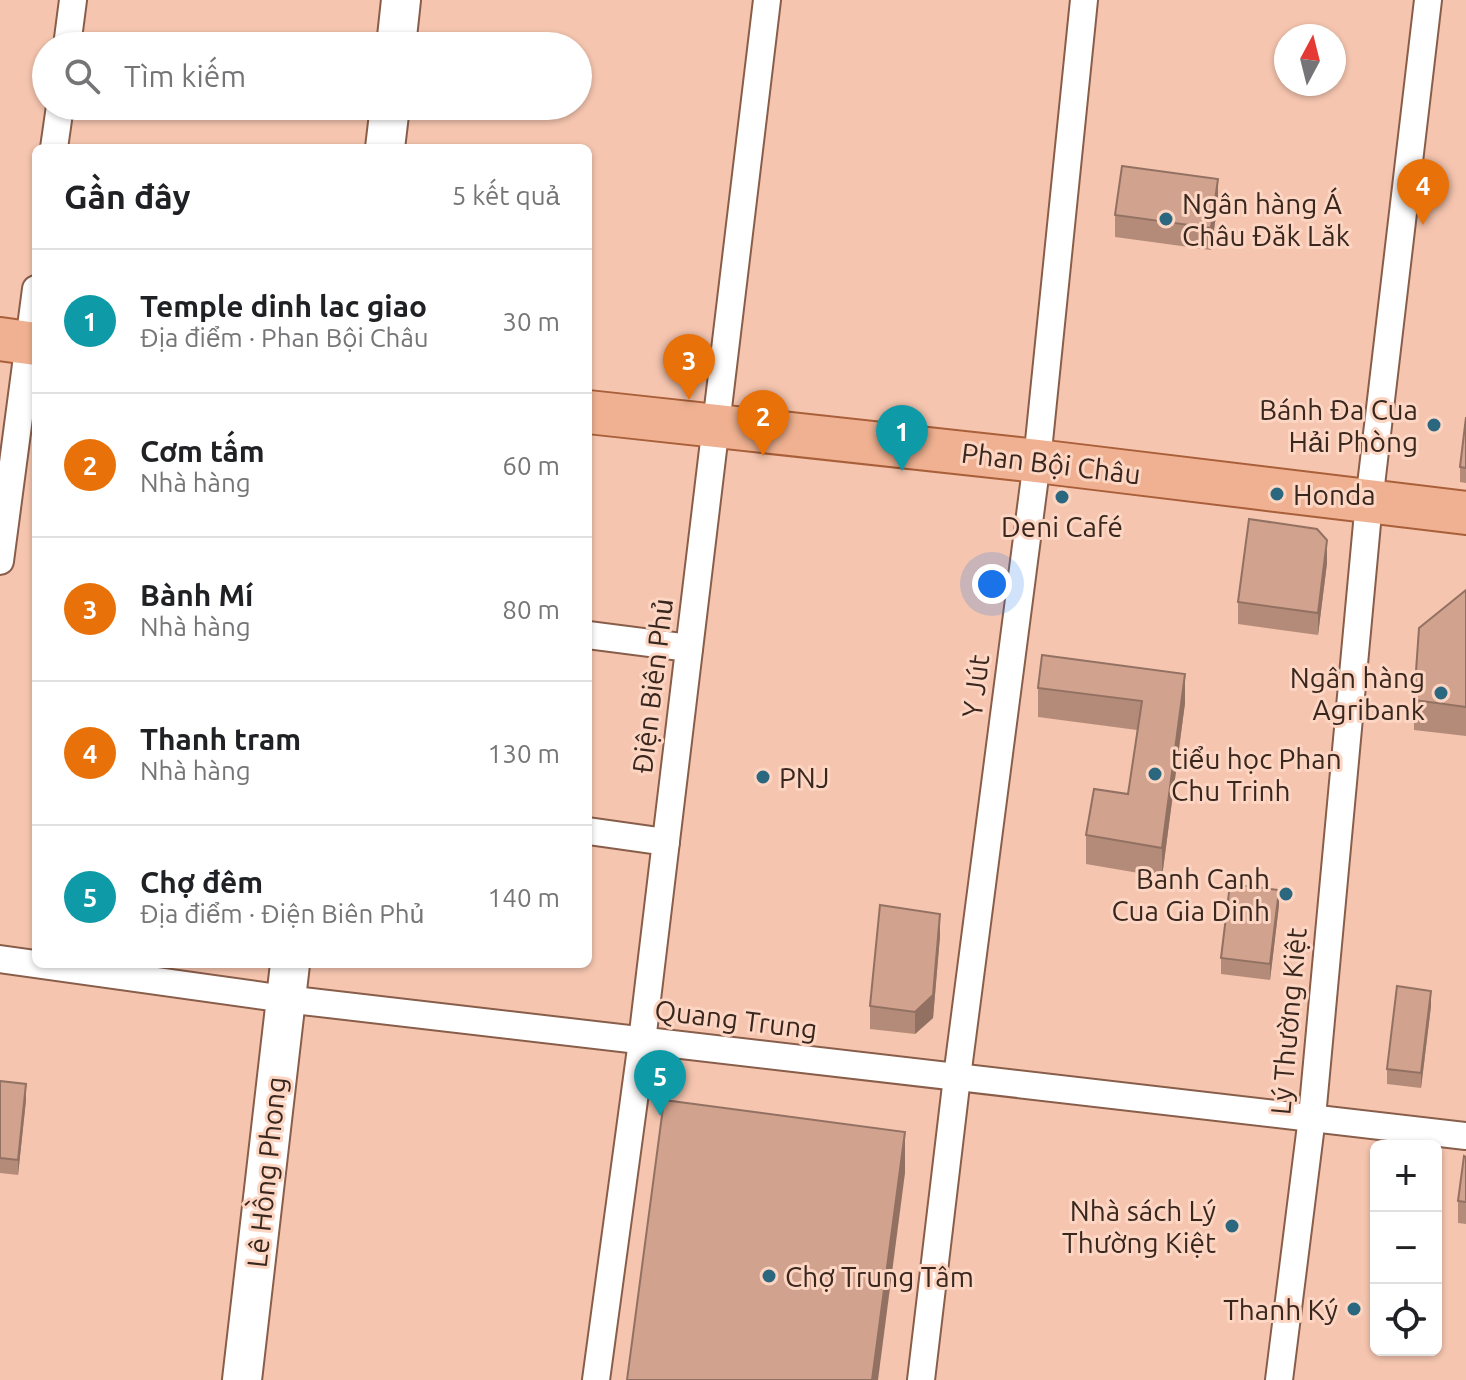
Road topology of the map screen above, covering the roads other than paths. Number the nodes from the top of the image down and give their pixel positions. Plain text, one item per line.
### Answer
1 (73, 0) edge
2 (401, 0) edge
3 (767, 0) edge
4 (1084, 0) edge
5 (1428, 0) edge
6 (69, 32) edge
7 (398, 32) edge
8 (58, 120) edge
9 (388, 120) edge
10 (55, 144) edge
11 (385, 144) edge
12 (32, 304) edge
13 (22, 342) edge
14 (592, 412) edge
15 (716, 426) junction
16 (1037, 461) junction
17 (1369, 502) junction
18 (1466, 513) edge
19 (0, 561) edge
20 (592, 636) edge
21 (689, 648) junction
22 (592, 832) edge
23 (666, 842) junction
24 (0, 959) edge
25 (32, 962) edge
26 (113, 968) edge
27 (288, 982) edge
28 (642, 1041) junction
29 (957, 1077) junction
30 (1312, 1117) junction
31 (1466, 1136) edge
32 (242, 1380) edge
33 (596, 1380) edge
34 (921, 1380) edge
35 (1279, 1380) edge

1 - 6 street
2 - 7 street
3 - 15 street, Điện Biên Phủ
4 - 16 street, Y Jút
5 - 17 street, Lý Thường Kiệt
8 - 10 street
9 - 11 street
12 - 13 street
13 - 19 street
14 - 15 main road, Phan Bội Châu
15 - 16 main road, Phan Bội Châu
15 - 21 street, Điện Biên Phủ
16 - 17 main road, Phan Bội Châu
16 - 29 street, Y Jút
17 - 18 main road, Phan Bội Châu
17 - 30 street, Lý Thường Kiệt
20 - 21 street
21 - 23 street, Điện Biên Phủ
22 - 23 street
23 - 28 street, Điện Biên Phủ
24 - 25 street, Quang Trung
26 - 27 street, Quang Trung
27 - 28 street, Quang Trung
27 - 32 street, Lê Hồng Phong
28 - 29 street, Quang Trung
28 - 33 street, Điện Biên Phủ
29 - 30 street, Quang Trung
29 - 34 street, Y Jút
30 - 31 street, Quang Trung
30 - 35 street, Lý Thường Kiệt

